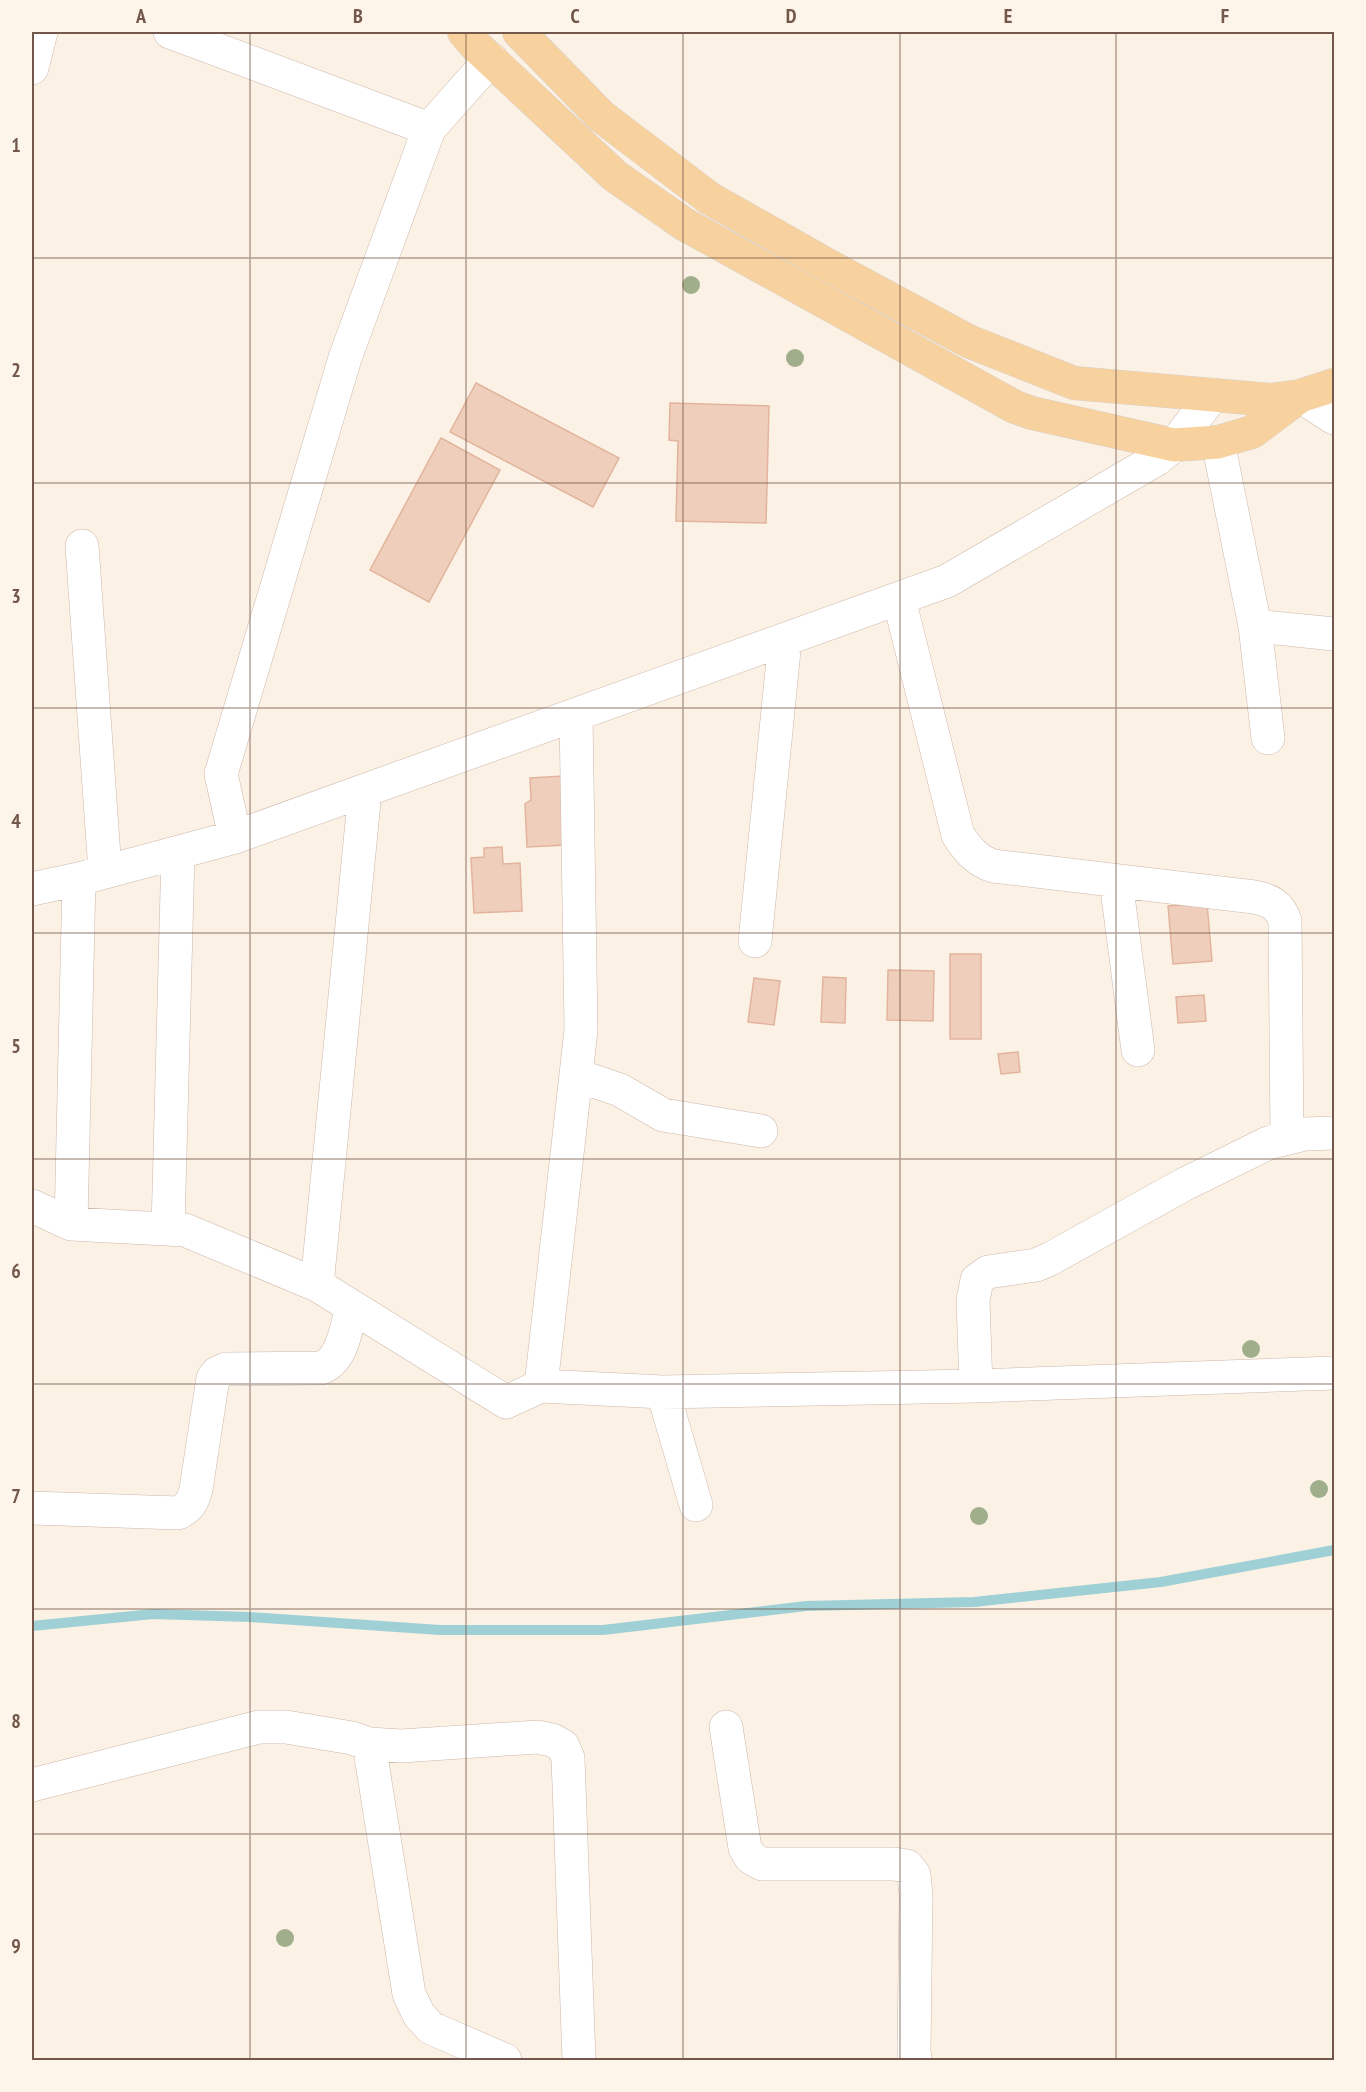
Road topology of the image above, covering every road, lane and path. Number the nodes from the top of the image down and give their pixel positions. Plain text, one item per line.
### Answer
1 (41, 32) edge
2 (170, 32) edge
3 (464, 32) edge
4 (519, 32) edge
5 (491, 59) junction
6 (32, 68) edge
7 (429, 129) junction
8 (1335, 385) edge
9 (1213, 395) junction
10 (1300, 396) junction
11 (1335, 418) edge
12 (1218, 442) junction
13 (1174, 445) junction
14 (82, 546) dead end
15 (899, 599) junction
16 (1255, 626) junction
17 (1335, 634) edge
18 (785, 640) junction
19 (576, 715) junction
20 (1268, 738) dead end
21 (365, 791) junction
22 (235, 837) junction
23 (178, 853) junction
24 (92, 875) junction
25 (1116, 881) junction
26 (32, 889) edge
27 (755, 941) dead end
28 (1138, 1050) dead end
29 (576, 1075) junction
30 (761, 1131) dead end
31 (1335, 1133) edge
32 (1287, 1137) junction
33 (32, 1206) edge
34 (71, 1224) junction
35 (168, 1229) junction
36 (317, 1285) junction
37 (351, 1307) junction
38 (1335, 1374) edge
39 (541, 1386) junction
40 (976, 1386) junction
41 (663, 1392) junction
42 (696, 1505) dead end
43 (32, 1508) edge
44 (726, 1727) dead end
45 (369, 1744) junction
46 (32, 1785) edge
47 (505, 2061) edge
48 (579, 2061) edge
49 (915, 2061) edge

1 - 6 street
2 - 7 street
3 - 5 main road
4 - 9 main road
5 - 7 street
5 - 13 main road
7 - 22 street
8 - 10 main road
9 - 10 main road
9 - 13 street
10 - 11 street
10 - 12 main road
12 - 13 main road
12 - 16 street
13 - 15 street
14 - 24 street
15 - 18 street
15 - 25 street
16 - 17 street
16 - 20 street
18 - 19 street
18 - 27 street
19 - 21 street
19 - 29 street
21 - 22 street
21 - 36 street
22 - 23 street
23 - 24 street
23 - 35 street
24 - 26 street
24 - 34 street
25 - 28 street
25 - 32 street
29 - 30 street
29 - 39 street
31 - 32 street
32 - 40 street
33 - 34 street
34 - 35 street
35 - 36 street
36 - 37 street
37 - 39 street
37 - 43 street
38 - 40 street
39 - 41 street
40 - 41 street
41 - 42 street
44 - 49 street
45 - 46 street
45 - 47 street
45 - 48 street

